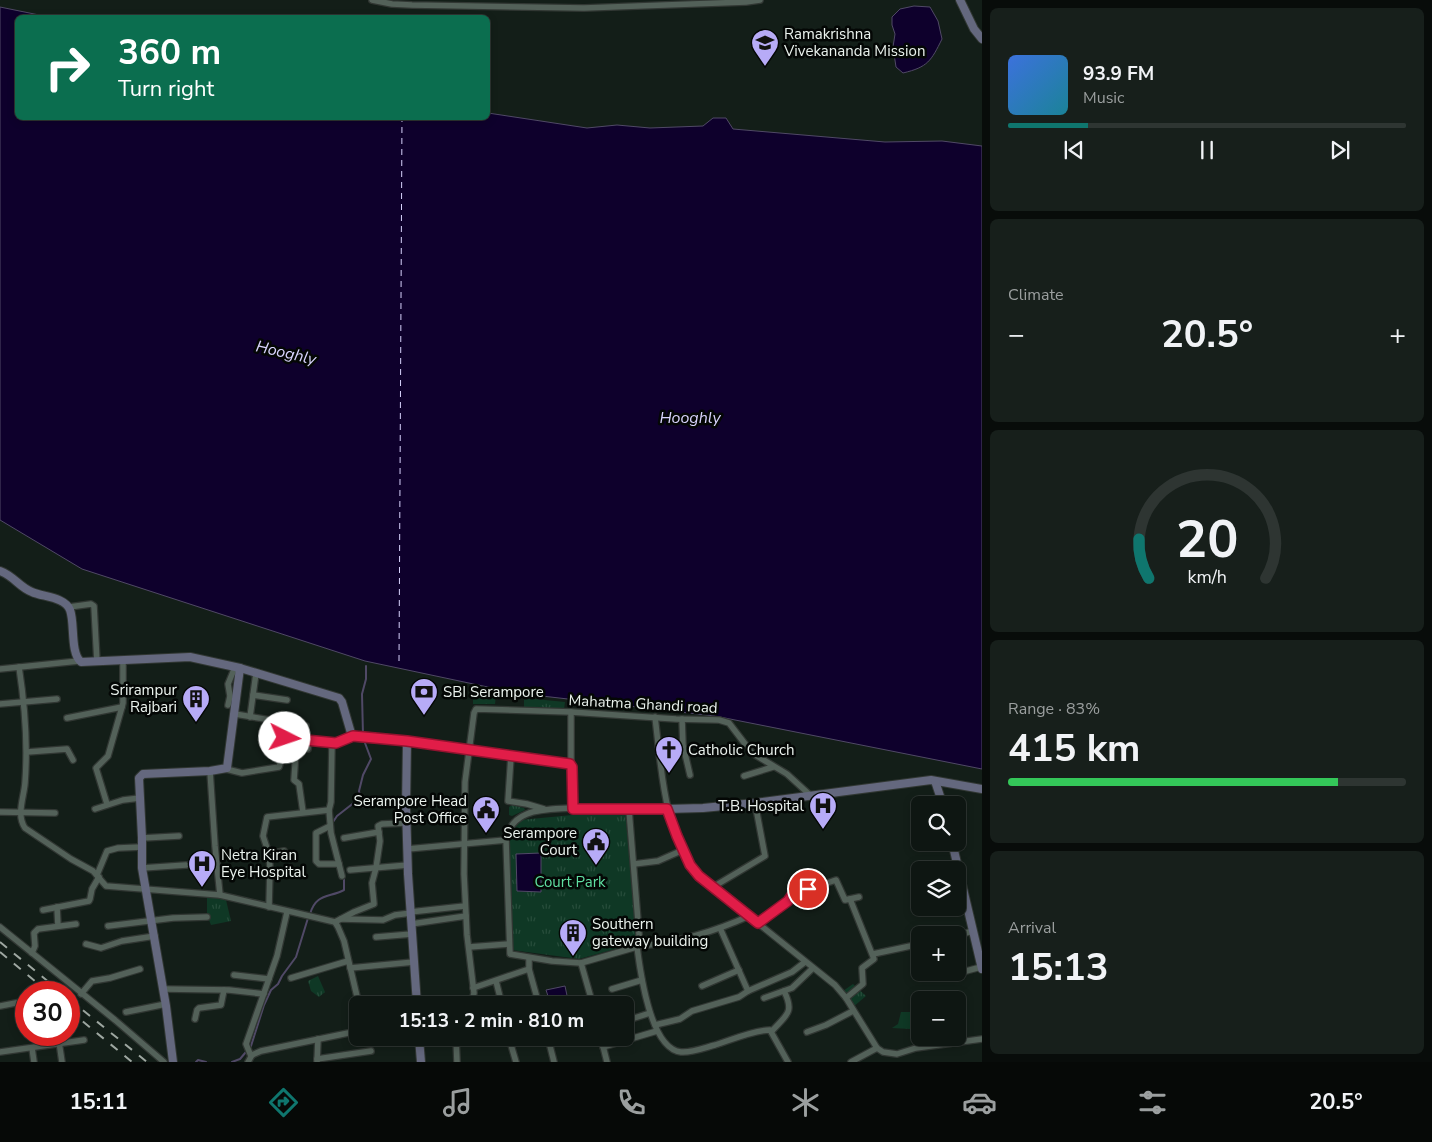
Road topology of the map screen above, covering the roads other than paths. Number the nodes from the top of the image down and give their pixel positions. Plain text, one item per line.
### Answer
1 (372, 0) edge
2 (443, 0) edge
3 (760, 0) edge
4 (960, 0) edge
5 (436, 5) junction
6 (982, 39) edge
7 (0, 571) edge
8 (69, 607) junction
9 (123, 660) junction
10 (79, 661) junction
11 (97, 662) junction
12 (19, 667) junction
13 (238, 667) junction
14 (0, 669) edge
15 (256, 673) junction
16 (253, 695) junction
17 (57, 699) dead end
18 (287, 700) dead end
19 (24, 702) junction
20 (0, 704) edge
21 (228, 705) dead end
22 (122, 706) junction
23 (571, 712) junction
24 (235, 714) junction
25 (250, 717) junction
26 (654, 717) junction
27 (67, 718) dead end
28 (682, 719) junction
29 (306, 726) dead end
30 (353, 736) junction
31 (309, 740) junction
32 (407, 741) junction
33 (332, 743) junction
34 (470, 751) junction
35 (27, 752) junction
36 (511, 756) junction
37 (74, 760) dead end
38 (571, 764) junction
39 (773, 767) junction
40 (226, 769) junction
41 (210, 771) junction
42 (690, 775) dead end
43 (744, 776) dead end
44 (935, 781) junction
45 (982, 789) edge
46 (810, 795) junction
47 (940, 796) edge
48 (140, 798) junction
49 (406, 799) junction
50 (755, 803) junction
51 (108, 804) junction
52 (359, 804) dead end
53 (572, 808) junction
54 (95, 809) dead end
55 (667, 809) junction
56 (329, 810) junction
57 (545, 810) junction
58 (629, 810) junction
59 (0, 812) edge
60 (303, 812) junction
61 (55, 813) dead end
62 (21, 814) junction
63 (406, 823) junction
64 (330, 826) junction
65 (379, 832) junction
66 (179, 836) dead end
67 (142, 838) junction
68 (344, 838) dead end
69 (506, 840) junction
70 (465, 844) junction
71 (142, 847) junction
72 (407, 849) junction
73 (683, 850) junction
74 (284, 851) dead end
75 (954, 851) edge
76 (269, 854) junction
77 (339, 864) junction
78 (634, 864) junction
79 (186, 865) dead end
80 (408, 865) junction
81 (142, 868) junction
82 (376, 868) junction
83 (350, 870) dead end
84 (98, 876) junction
85 (342, 876) dead end
86 (713, 887) junction
87 (146, 888) junction
88 (220, 895) junction
89 (859, 896) dead end
90 (850, 899) junction
91 (465, 906) junction
92 (57, 907) junction
93 (269, 907) junction
94 (43, 910) dead end
95 (288, 912) junction
96 (411, 913) junction
97 (466, 916) junction
98 (749, 916) junction
99 (207, 917) dead end
100 (341, 919) junction
101 (152, 921) junction
102 (334, 922) junction
103 (758, 923) junction
104 (76, 924) dead end
105 (411, 924) junction
106 (58, 926) junction
107 (108, 926) dead end
108 (0, 927) edge
109 (720, 928) junction
110 (973, 931) junction
111 (966, 933) edge
112 (412, 934) junction
113 (155, 936) junction
114 (376, 938) dead end
115 (86, 944) dead end
116 (509, 944) junction
117 (639, 946) junction
118 (911, 946) edge
119 (469, 947) junction
120 (32, 953) junction
121 (873, 954) junction
122 (530, 958) junction
123 (414, 962) junction
124 (581, 962) junction
125 (805, 962) junction
126 (349, 965) junction
127 (813, 968) junction
128 (982, 968) edge
129 (140, 969) dead end
130 (529, 969) junction
131 (739, 970) junction
132 (966, 972) edge
133 (234, 975) dead end
134 (291, 978) dead end
135 (269, 979) junction
136 (642, 980) junction
137 (496, 981) junction
138 (702, 986) dead end
139 (474, 988) junction
140 (164, 989) junction
141 (612, 989) dead end
142 (224, 990) junction
143 (748, 991) junction
144 (784, 991) junction
145 (81, 994) junction
146 (264, 994) junction
147 (357, 996) edge
148 (416, 996) edge
149 (474, 996) edge
150 (500, 996) edge
151 (536, 996) edge
152 (590, 996) edge
153 (764, 998) dead end
154 (846, 998) junction
155 (15, 1003) edge
156 (166, 1004) junction
157 (0, 1006) edge
158 (853, 1011) junction
159 (126, 1012) dead end
160 (650, 1013) junction
161 (634, 1018) edge
162 (194, 1019) dead end
163 (656, 1028) junction
164 (772, 1031) junction
165 (349, 1032) edge
166 (807, 1032) dead end
167 (318, 1039) junction
168 (982, 1039) edge
169 (84, 1040) dead end
170 (80, 1041) edge
171 (46, 1046) edge
172 (59, 1046) edge
173 (420, 1046) edge
174 (456, 1046) edge
175 (511, 1046) edge
176 (550, 1046) edge
177 (603, 1047) joint
178 (32, 1048) junction
179 (877, 1048) junction
180 (371, 1051) dead end
181 (0, 1052) edge
182 (250, 1059) edge
183 (317, 1060) edge
184 (34, 1062) edge
185 (62, 1062) edge
186 (164, 1062) edge
187 (173, 1062) edge
188 (421, 1062) edge
189 (457, 1062) edge
190 (516, 1062) edge
191 (554, 1062) edge
192 (607, 1062) edge
193 (788, 1062) edge
194 (851, 1062) edge

1 - 5 street
2 - 5 street
3 - 5 street
4 - 6 street
7 - 8 street
8 - 10 street
8 - 11 street
9 - 11 street
9 - 13 street
9 - 22 street
10 - 11 street
10 - 12 street
12 - 14 street
12 - 19 street
13 - 15 street
13 - 21 street
13 - 24 street
15 - 16 street
15 - 30 street
16 - 18 street
16 - 25 street
17 - 19 street
19 - 20 street
19 - 35 street
22 - 27 street
22 - 51 street
23 - 26 street, Mahatma Ghandi road
23 - 34 street, Mahatma Ghandi road
23 - 38 street
24 - 25 street
24 - 40 street
25 - 29 street
26 - 28 street, Mahatma Ghandi road
26 - 55 street
28 - 39 street, Mahatma Ghandi road
28 - 42 street
30 - 32 street
30 - 33 street
31 - 33 street
31 - 40 street
31 - 60 street
32 - 34 street
32 - 49 street
33 - 56 street
34 - 36 street
34 - 70 street
35 - 37 street
35 - 62 street
36 - 38 street
36 - 57 street
38 - 53 street
39 - 43 street
39 - 46 street, Mahatma Ghandi road
40 - 41 street
41 - 48 street
41 - 88 street
44 - 45 street
44 - 46 street
44 - 47 street
46 - 50 street
48 - 51 street
48 - 67 street
49 - 52 street
49 - 63 street
50 - 55 street
50 - 86 street
51 - 54 street
53 - 57 street
53 - 58 street
55 - 58 street
55 - 73 street
56 - 60 street
56 - 64 street
57 - 69 street
58 - 78 street
59 - 62 street
60 - 76 street
61 - 62 street
62 - 84 street
63 - 65 street
63 - 72 street
64 - 77 street
64 - 77 street
65 - 68 street
65 - 82 street
66 - 67 street
67 - 71 street
69 - 70 street
69 - 116 street
70 - 72 street
70 - 91 street
71 - 81 street
71 - 84 street
72 - 80 street
73 - 78 street
73 - 86 street
74 - 76 street
75 - 110 street
76 - 93 street
77 - 85 street
78 - 117 street
79 - 81 street
80 - 82 street
80 - 96 street
81 - 87 street
82 - 83 street
82 - 100 street
84 - 87 street
84 - 92 street
86 - 98 street
87 - 88 street
87 - 101 street
88 - 93 street
89 - 90 street
90 - 103 street
90 - 121 street
91 - 96 street
91 - 97 street
92 - 94 street
92 - 106 street
93 - 95 street
95 - 102 street
95 - 135 street
96 - 100 street
96 - 105 street
97 - 105 street
97 - 119 street
98 - 103 street
98 - 109 street
99 - 101 street
100 - 102 street
101 - 107 street
101 - 113 street
102 - 126 street
103 - 125 street
104 - 106 street
105 - 112 street
106 - 120 street
108 - 120 street
109 - 117 street
109 - 131 street
110 - 111 street
110 - 128 street
112 - 114 street
112 - 123 street
113 - 115 street
113 - 140 street
116 - 119 street
116 - 122 street
117 - 124 street
117 - 136 street
118 - 121 street
119 - 139 street
120 - 145 street
121 - 154 street
122 - 124 street
122 - 130 street
123 - 126 street
123 - 148 street
124 - 152 street
125 - 127 street
125 - 143 street
126 - 134 street
126 - 147 street
127 - 144 street
127 - 154 street
128 - 132 street
129 - 145 street
130 - 137 street
130 - 151 street
131 - 138 street
131 - 143 street
133 - 135 street
135 - 146 street
136 - 141 street
136 - 160 street
137 - 139 street
137 - 150 street
139 - 149 street
140 - 142 street
140 - 156 street
142 - 146 street
142 - 162 street
143 - 163 street
144 - 153 street
144 - 164 street
145 - 186 street
146 - 182 street
154 - 158 street
155 - 157 street
156 - 159 street
156 - 187 street
158 - 166 street
158 - 179 street
160 - 161 street
160 - 163 street
163 - 164 street
163 - 177 street
164 - 193 street
165 - 167 street
167 - 182 street
167 - 183 street
168 - 179 street
169 - 170 street
171 - 178 street
172 - 185 street
173 - 188 street
174 - 189 street
175 - 190 street
176 - 191 street
177 - 192 street
178 - 181 street
178 - 184 street
179 - 194 street
180 - 183 street

